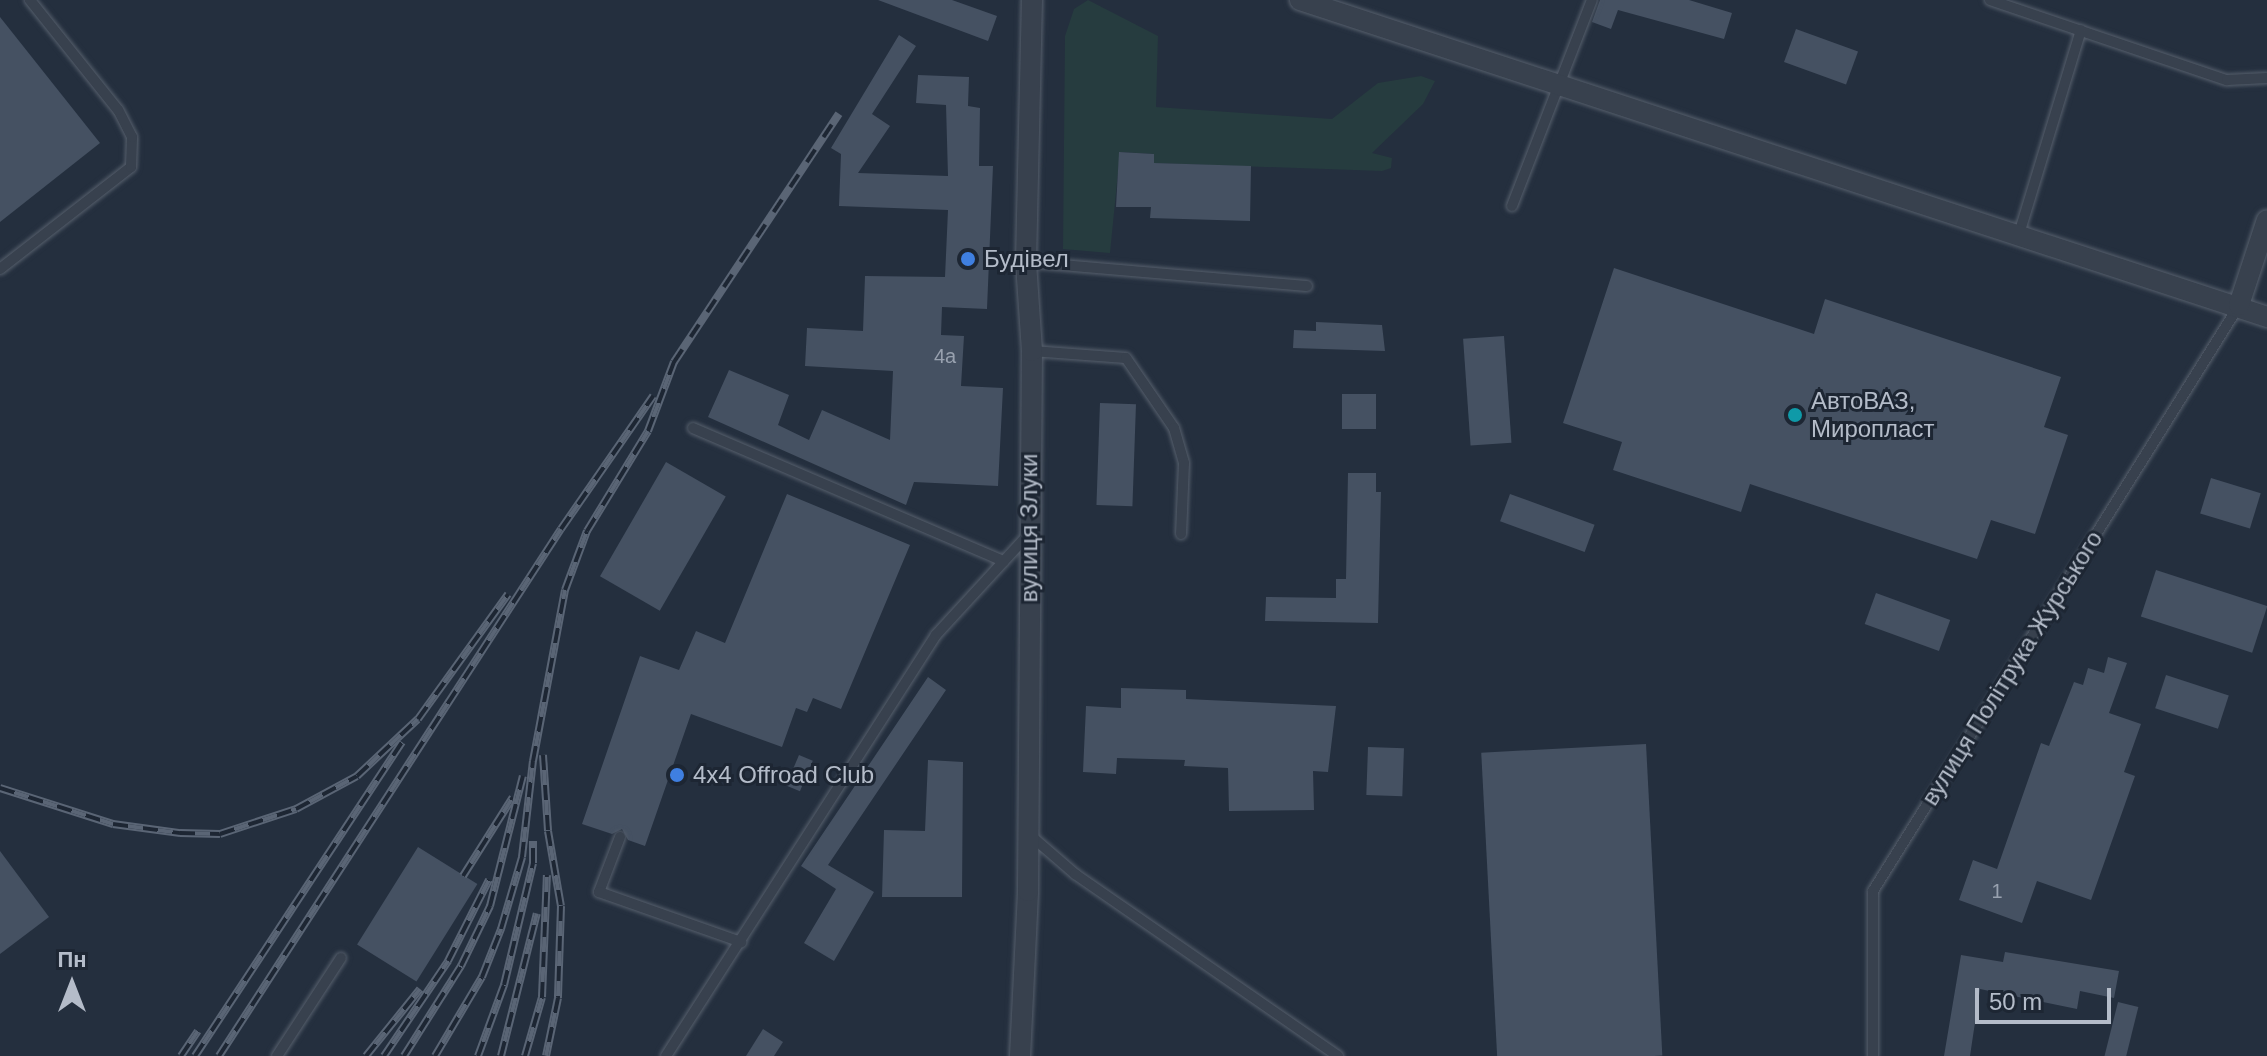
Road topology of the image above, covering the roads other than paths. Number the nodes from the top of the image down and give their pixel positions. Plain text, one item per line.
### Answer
1 (30, 0) edge
2 (1300, 0) edge
3 (1592, 0) edge
4 (1990, 0) edge
5 (1028, 1) edge
6 (2081, 30) junction
7 (2267, 78) edge
8 (1561, 86) junction
9 (1512, 206) dead end
10 (2267, 220) edge
11 (2019, 234) junction
12 (1026, 262) junction
13 (0, 269) edge
14 (1307, 286) dead end
15 (2239, 305) junction
16 (2267, 317) edge
17 (1032, 351) junction
18 (693, 428) dead end
19 (1029, 533) junction
20 (1181, 534) dead end
21 (1004, 561) junction
22 (1028, 834) junction
23 (620, 837) dead end
24 (741, 942) junction
25 (341, 958) dead end
26 (277, 1056) edge
27 (666, 1056) edge
28 (1020, 1056) edge
29 (1338, 1056) edge
30 (1873, 1056) edge

1 - 13 lane
2 - 8 street
3 - 8 lane
4 - 6 lane
5 - 12 street, вулиця Злуки
6 - 7 lane
6 - 11 lane
8 - 9 lane
8 - 11 street
10 - 15 street
11 - 15 street
12 - 14 lane
12 - 17 street, вулиця Злуки
15 - 16 street
15 - 30 lane, вулиця Політрука Журського
17 - 19 street, вулиця Злуки
17 - 20 lane
18 - 21 lane
19 - 21 lane
19 - 22 street, вулиця Злуки
21 - 24 lane
22 - 28 street, вулиця Злуки
22 - 29 lane
23 - 24 lane
24 - 27 lane
25 - 26 lane

